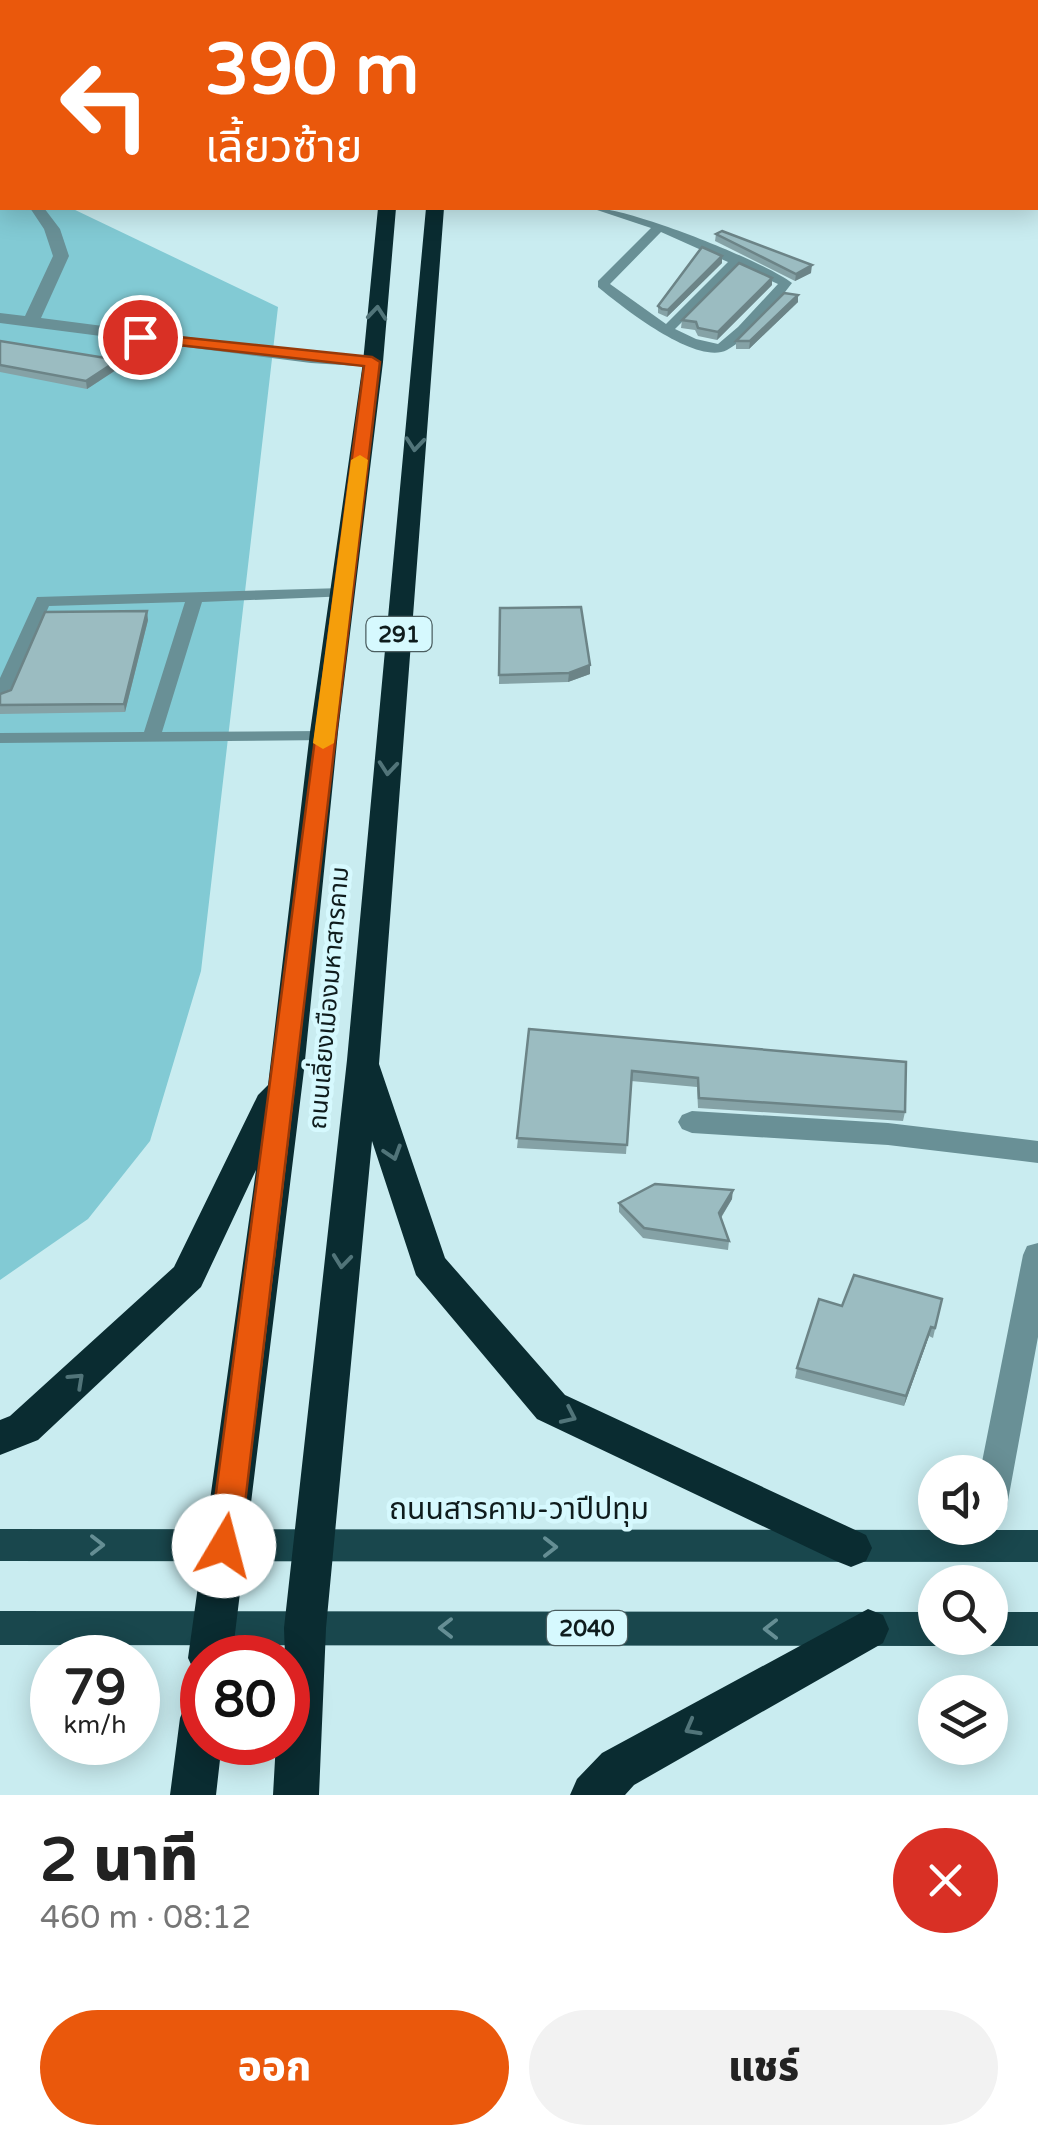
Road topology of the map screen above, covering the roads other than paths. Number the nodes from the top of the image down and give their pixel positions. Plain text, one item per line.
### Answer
1 (38, 210) edge
2 (387, 210) edge
3 (435, 210) edge
4 (603, 210) edge
5 (658, 228) junction
6 (737, 260) junction
7 (0, 318) edge
8 (31, 322) junction
9 (668, 328) junction
10 (372, 362) junction
11 (343, 593) junction
12 (195, 597) junction
13 (0, 697) edge
14 (324, 736) junction
15 (150, 737) junction
16 (0, 738) edge
17 (364, 1060) junction
18 (287, 1070) junction
19 (692, 1122) dead end
20 (1038, 1152) edge
21 (1037, 1269) edge
22 (0, 1438) edge
23 (1000, 1455) edge
24 (1008, 1541) edge
25 (918, 1542) edge
26 (0, 1546) edge
27 (224, 1546) junction
28 (312, 1546) junction
29 (1038, 1546) edge
30 (851, 1548) junction
31 (0, 1628) edge
32 (305, 1628) junction
33 (868, 1629) junction
34 (918, 1629) edge
35 (1008, 1629) edge
36 (1038, 1629) edge
37 (213, 1635) edge
38 (258, 1635) edge
39 (180, 1640) edge
40 (197, 1765) edge
41 (193, 1795) edge
42 (296, 1795) edge
43 (593, 1795) edge

1 - 8 street
10 -> 2 highway, ถนนเลี่ยงเมืองมหาสารคาม / 291
3 -> 17 highway, ถนนเลี่ยงเมืองมหาสารคาม / 291
4 - 5 lane
5 - 6 lane
5 - 9 lane
6 - 9 lane
6 - 9 lane
7 - 8 street
8 - 10 street
10 - 11 highway, ถนนเลี่ยงเมืองมหาสารคาม / 291
11 - 12 lane
11 - 14 highway, ถนนเลี่ยงเมืองมหาสารคาม / 291
12 - 13 lane
12 - 15 lane
14 - 15 lane
14 - 18 highway, ถนนเลี่ยงเมืองมหาสารคาม / 291
15 - 16 lane
17 -> 28 highway, ถนนเลี่ยงเมืองมหาสารคาม / 291
17 -> 30 highway
22 -> 18 highway
18 - 27 highway, ถนนเลี่ยงเมืองมหาสารคาม / 291
19 - 20 street
21 - 23 street
24 - 29 main road, ถนนสารคาม-วาปีปทุม
25 - 30 main road, ถนนสารคาม-วาปีปทุม
26 -> 27 main road, ถนนสารคาม-วาปีปทุม
27 - 28 main road, ถนนสารคาม-วาปีปทุม
27 - 37 highway, ถนนเลี่ยงเมืองมหาสารคาม / 291
28 -> 30 main road, ถนนสารคาม-วาปีปทุม
28 - 32 highway, ถนนเลี่ยงเมืองมหาสารคาม / 291
31 - 39 main road, 2040
33 -> 32 main road, 2040
32 - 38 main road, 2040
32 - 42 highway, ถนนเลี่ยงเมืองมหาสารคาม / 291
33 - 34 main road, 2040
33 -> 43 highway
35 - 36 main road
40 - 41 highway

